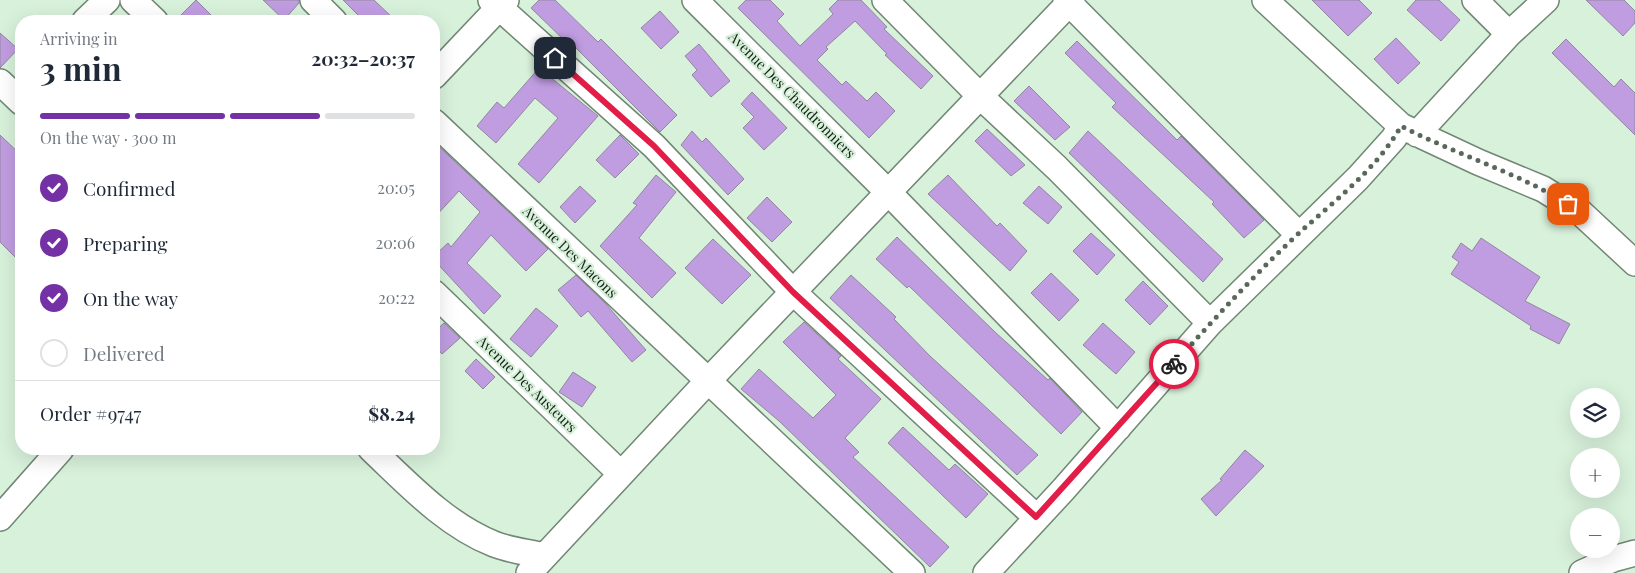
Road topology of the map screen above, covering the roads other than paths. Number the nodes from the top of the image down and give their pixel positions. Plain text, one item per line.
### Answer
1 (107, 0) edge
2 (133, 0) edge
3 (313, 0) edge
4 (695, 0) edge
5 (885, 0) edge
6 (1265, 0) edge
7 (1475, 0) edge
8 (1546, 0) edge
9 (1069, 1) edge
10 (499, 3) edge
11 (91, 15) edge
12 (149, 15) edge
13 (328, 15) edge
14 (1509, 34) junction
15 (440, 69) edge
16 (979, 95) junction
17 (440, 128) edge
18 (1409, 130) junction
19 (888, 192) junction
20 (1298, 234) junction
21 (1635, 263) edge
22 (793, 292) junction
23 (440, 299) edge
24 (1210, 323) junction
25 (707, 382) junction
26 (1118, 428) junction
27 (56, 455) edge
28 (378, 455) edge
29 (621, 474) junction
30 (1036, 517) junction
31 (0, 518) edge
32 (1635, 553) edge
33 (536, 564) edge
34 (912, 573) edge
35 (986, 573) edge
36 (1582, 573) edge

1 - 11 street
2 - 12 street
3 - 13 street
4 - 19 street, Avenue Des Chaudronniers
5 - 16 street
6 - 18 street
7 - 14 street
8 - 14 street
9 - 16 street
9 - 20 street
10 - 15 street
10 - 22 street
14 - 18 street
16 - 19 street
16 - 24 street
17 - 25 street, Avenue Des Macons
18 - 20 street
18 - 21 street
19 - 22 street
19 - 26 street, Avenue Des Chaudronniers
20 - 24 street
22 - 25 street
22 - 30 street
23 - 29 street, Avenue Des Austeurs
24 - 26 street
25 - 29 street
25 - 34 street, Avenue Des Macons
26 - 30 street
27 - 31 street
28 - 33 street
29 - 33 street
30 - 35 street
32 - 36 street

